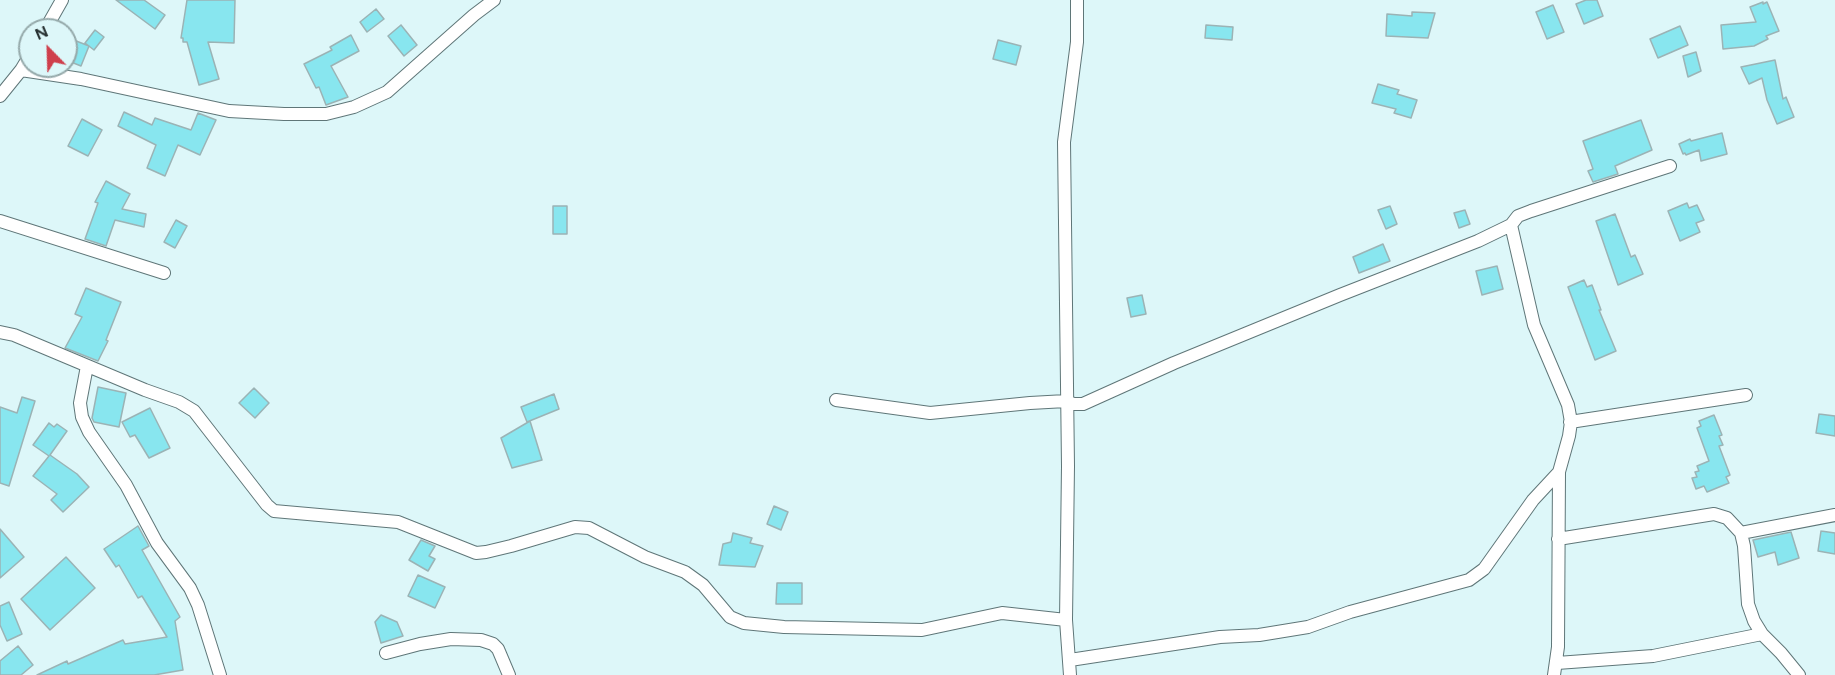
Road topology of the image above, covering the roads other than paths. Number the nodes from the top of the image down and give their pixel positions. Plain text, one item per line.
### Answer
1 (62, 0) edge
2 (494, 0) edge
3 (1077, 0) edge
4 (52, 18) edge
5 (18, 74) edge
6 (74, 78) edge
7 (0, 96) edge
8 (1670, 166) dead end
9 (0, 221) edge
10 (1511, 225) junction
11 (164, 273) dead end
12 (0, 332) edge
13 (87, 366) junction
14 (1746, 395) dead end
15 (836, 400) dead end
16 (1066, 401) junction
17 (1570, 422) junction
18 (1559, 472) junction
19 (1835, 515) edge
20 (1741, 533) junction
21 (1558, 539) junction
22 (1066, 620) junction
23 (1762, 633) junction
24 (386, 653) dead end
25 (1070, 660) junction
26 (1556, 669) edge
27 (220, 675) edge
28 (509, 675) edge
29 (1070, 675) edge
30 (1799, 675) edge

1 - 4 street
2 - 6 street
3 - 16 street
5 - 7 street
8 - 10 street
9 - 11 street
10 - 16 street
10 - 17 street
12 - 13 street
13 - 22 street
13 - 27 street
14 - 17 street
15 - 16 street
16 - 22 street
17 - 18 street
18 - 21 street
18 - 25 street
19 - 20 street
20 - 21 street
20 - 23 street
21 - 26 street
22 - 25 street
23 - 26 street
23 - 30 street
24 - 28 street
25 - 29 street

